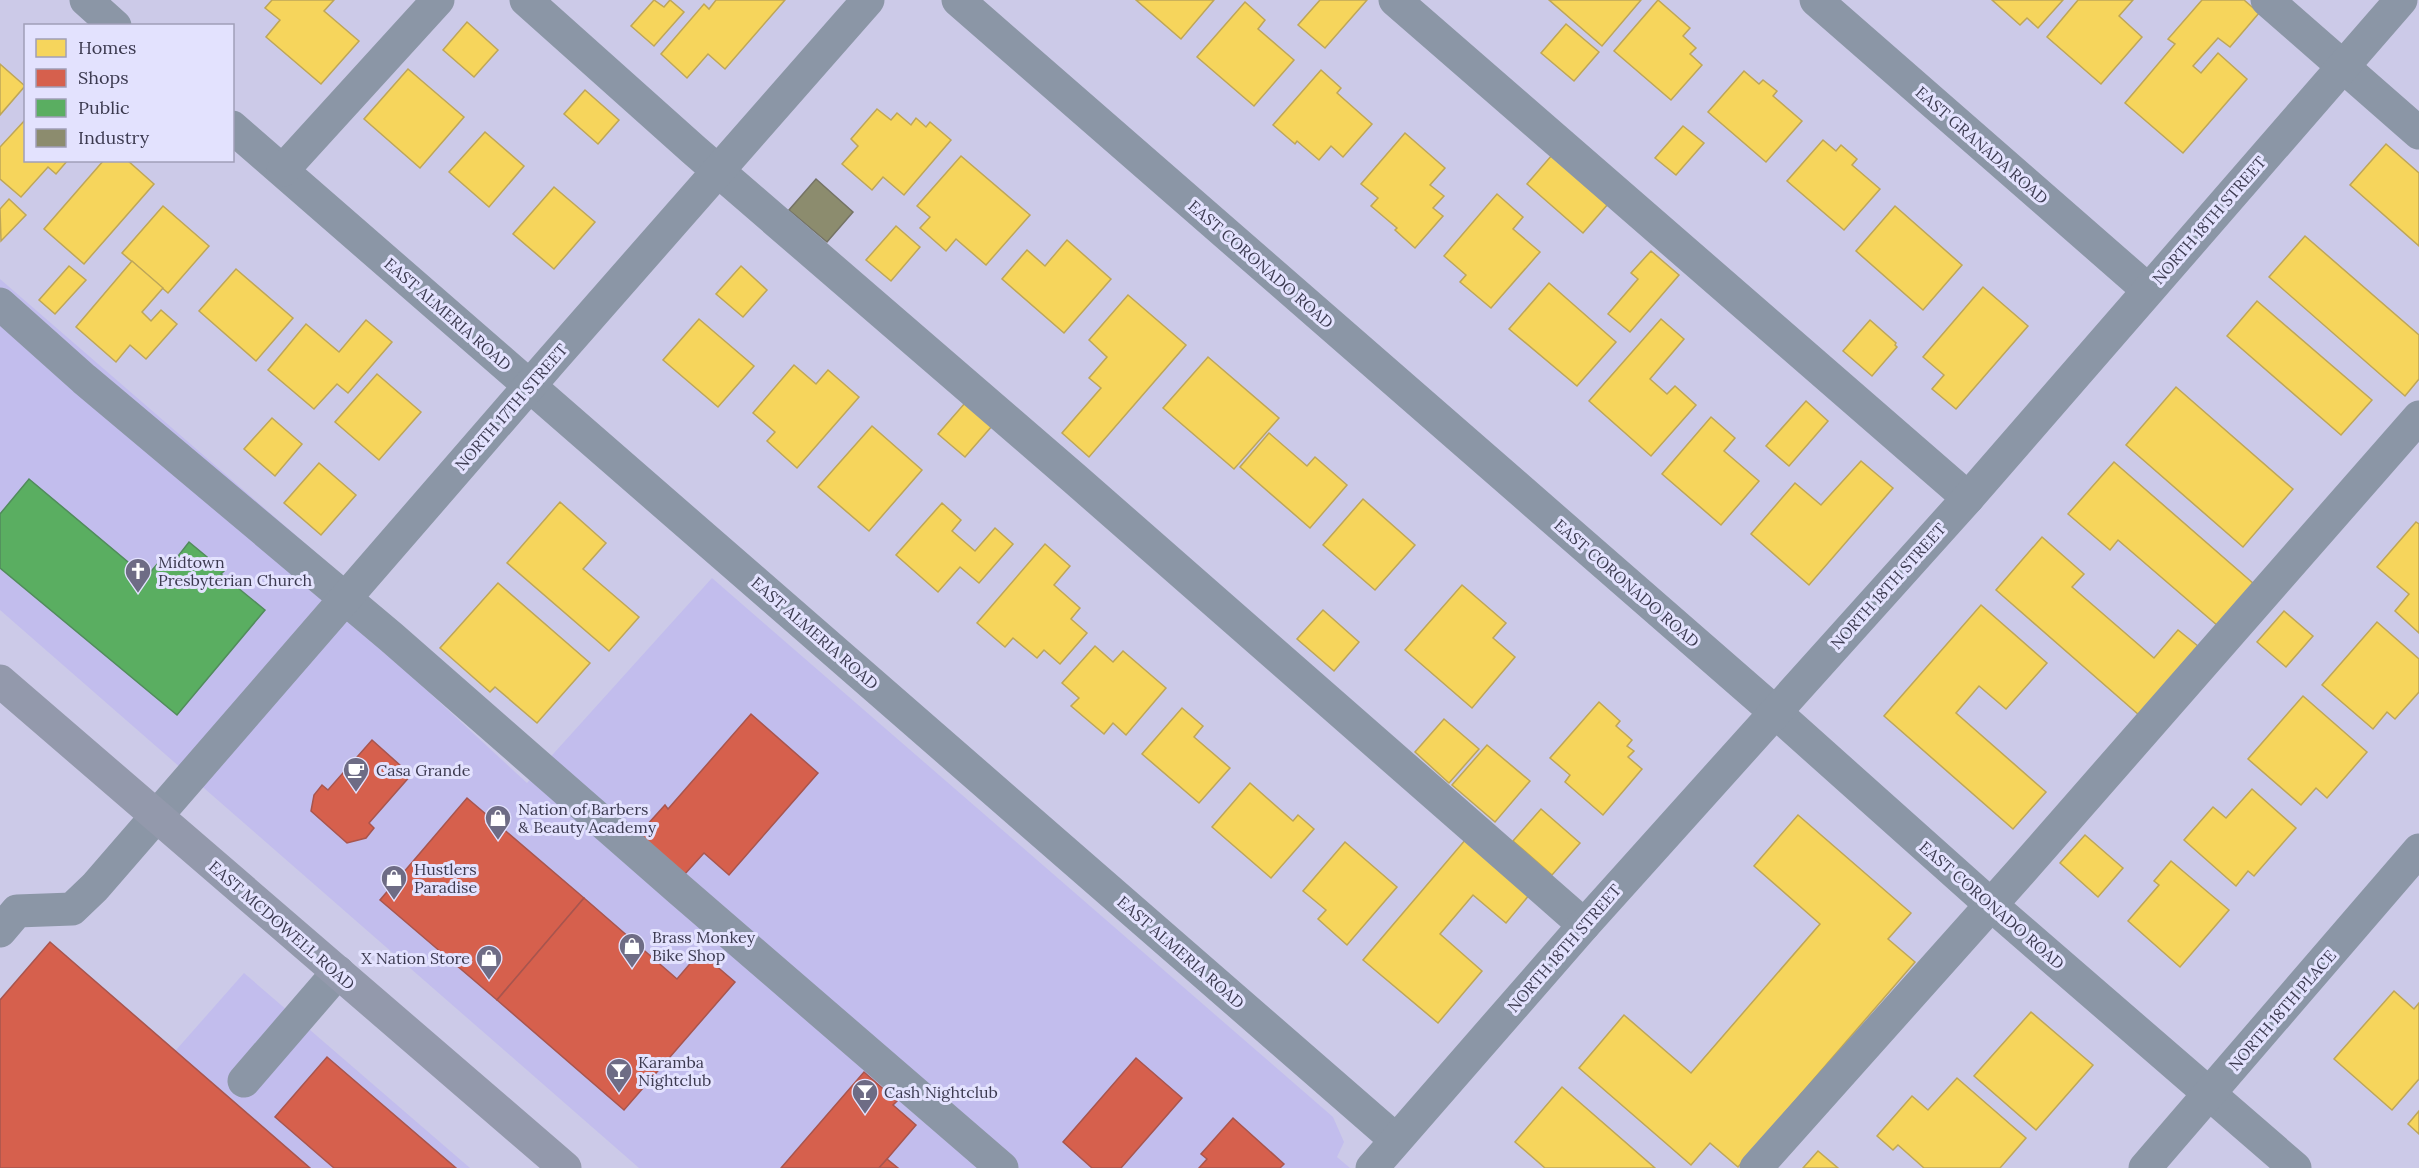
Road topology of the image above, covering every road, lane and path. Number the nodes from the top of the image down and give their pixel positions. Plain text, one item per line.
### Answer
1 (86, 0) edge
2 (438, 0) edge
3 (526, 0) edge
4 (868, 0) edge
5 (958, 0) edge
6 (1395, 0) edge
7 (1816, 0) edge
8 (2267, 0) edge
9 (2401, 0) edge
10 (113, 24) edge
11 (2343, 66) junction
12 (234, 129) edge
13 (2419, 133) edge
14 (283, 170) junction
15 (719, 171) junction
16 (2148, 290) junction
17 (0, 304) edge
18 (530, 385) junction
19 (2419, 417) edge
20 (1968, 498) junction
21 (345, 598) junction
22 (0, 681) edge
23 (1775, 712) junction
24 (156, 817) junction
25 (2412, 872) edge
26 (1990, 904) junction
27 (1584, 924) junction
28 (0, 931) edge
29 (338, 972) junction
30 (244, 1081) dead end
31 (2210, 1095) junction
32 (1396, 1140) junction
33 (565, 1168) edge
34 (1002, 1168) edge
35 (1372, 1168) edge
36 (1756, 1168) edge
37 (2145, 1168) edge
38 (2295, 1168) edge

1 - 10 street
2 - 14 street
3 - 15 street
4 - 15 street, NORTH 17TH STREET
5 - 23 street, EAST CORONADO ROAD
6 - 20 street
7 - 16 street, EAST GRANADA ROAD
8 - 11 street
9 - 11 street, NORTH 18TH STREET
11 - 13 street
11 - 16 street, NORTH 18TH STREET
12 - 14 street, EAST ALMERIA ROAD
14 - 18 street, EAST ALMERIA ROAD
15 - 18 street, NORTH 17TH STREET
15 - 27 street
16 - 20 street, NORTH 18TH STREET
17 - 21 street
18 - 21 street, NORTH 17TH STREET
18 - 32 street, EAST ALMERIA ROAD
19 - 26 street
20 - 23 street, NORTH 18TH STREET
21 - 24 street, NORTH 17TH STREET
21 - 34 street
22 - 24 main road, EAST MCDOWELL ROAD
23 - 26 street, EAST CORONADO ROAD
23 - 27 street, NORTH 18TH STREET
24 - 28 street, NORTH 17TH STREET
24 - 29 main road, EAST MCDOWELL ROAD
25 - 31 street, NORTH 18TH PLACE
26 - 31 street, EAST CORONADO ROAD
26 - 36 street
27 - 32 street, NORTH 18TH STREET
29 - 30 street
29 - 33 main road, EAST MCDOWELL ROAD
31 - 37 street, NORTH 18TH PLACE
31 - 38 street, EAST CORONADO ROAD
32 - 35 street, NORTH 18TH STREET

